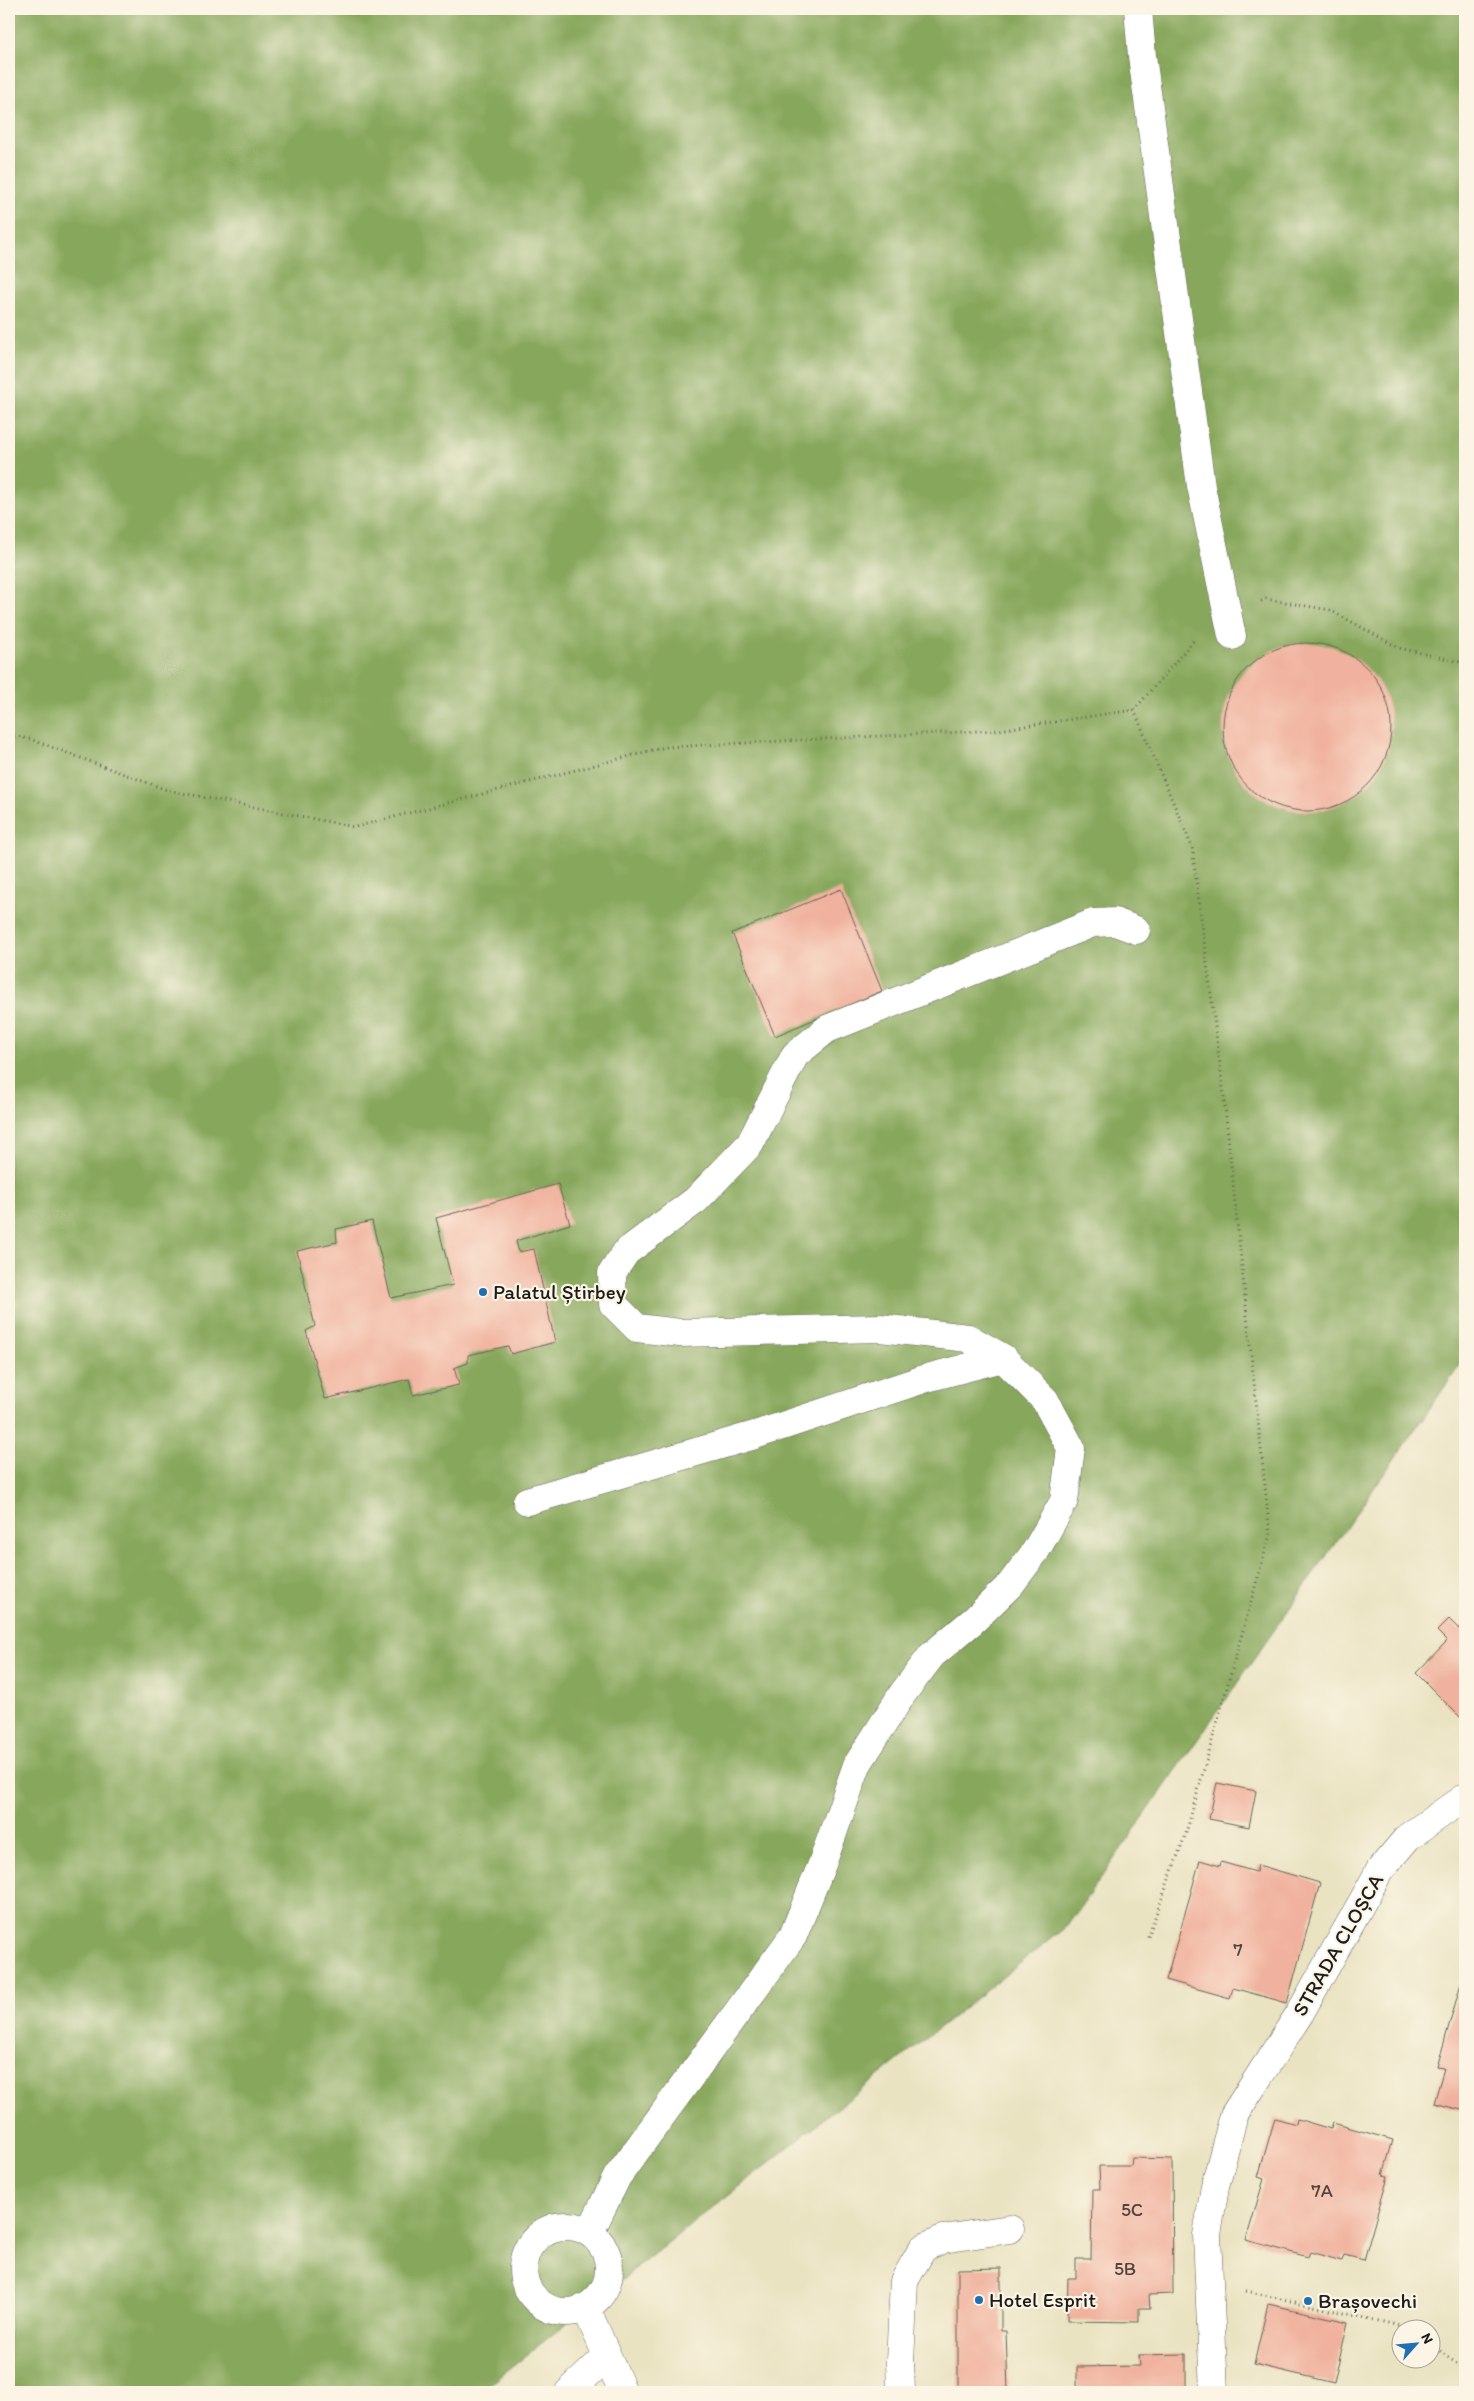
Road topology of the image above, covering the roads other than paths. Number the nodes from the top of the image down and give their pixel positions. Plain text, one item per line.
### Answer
1 (1138, 9) edge
2 (1231, 627) road end
3 (1136, 930) dead end
4 (1003, 1358) junction
5 (527, 1501) dead end
6 (1465, 1797) edge
7 (1010, 2229) dead end
8 (590, 2232) junction
9 (586, 2308) junction
10 (607, 2356) junction
11 (569, 2392) edge
12 (624, 2392) edge
13 (901, 2392) edge
14 (1214, 2392) edge

1 - 2 street
3 - 4 street
4 - 5 street
4 - 8 street
6 - 14 street, STRADA CLOȘCA
7 - 13 street
8 - 9 street
8 - 9 street
9 - 10 street
10 - 11 street
10 - 12 street

